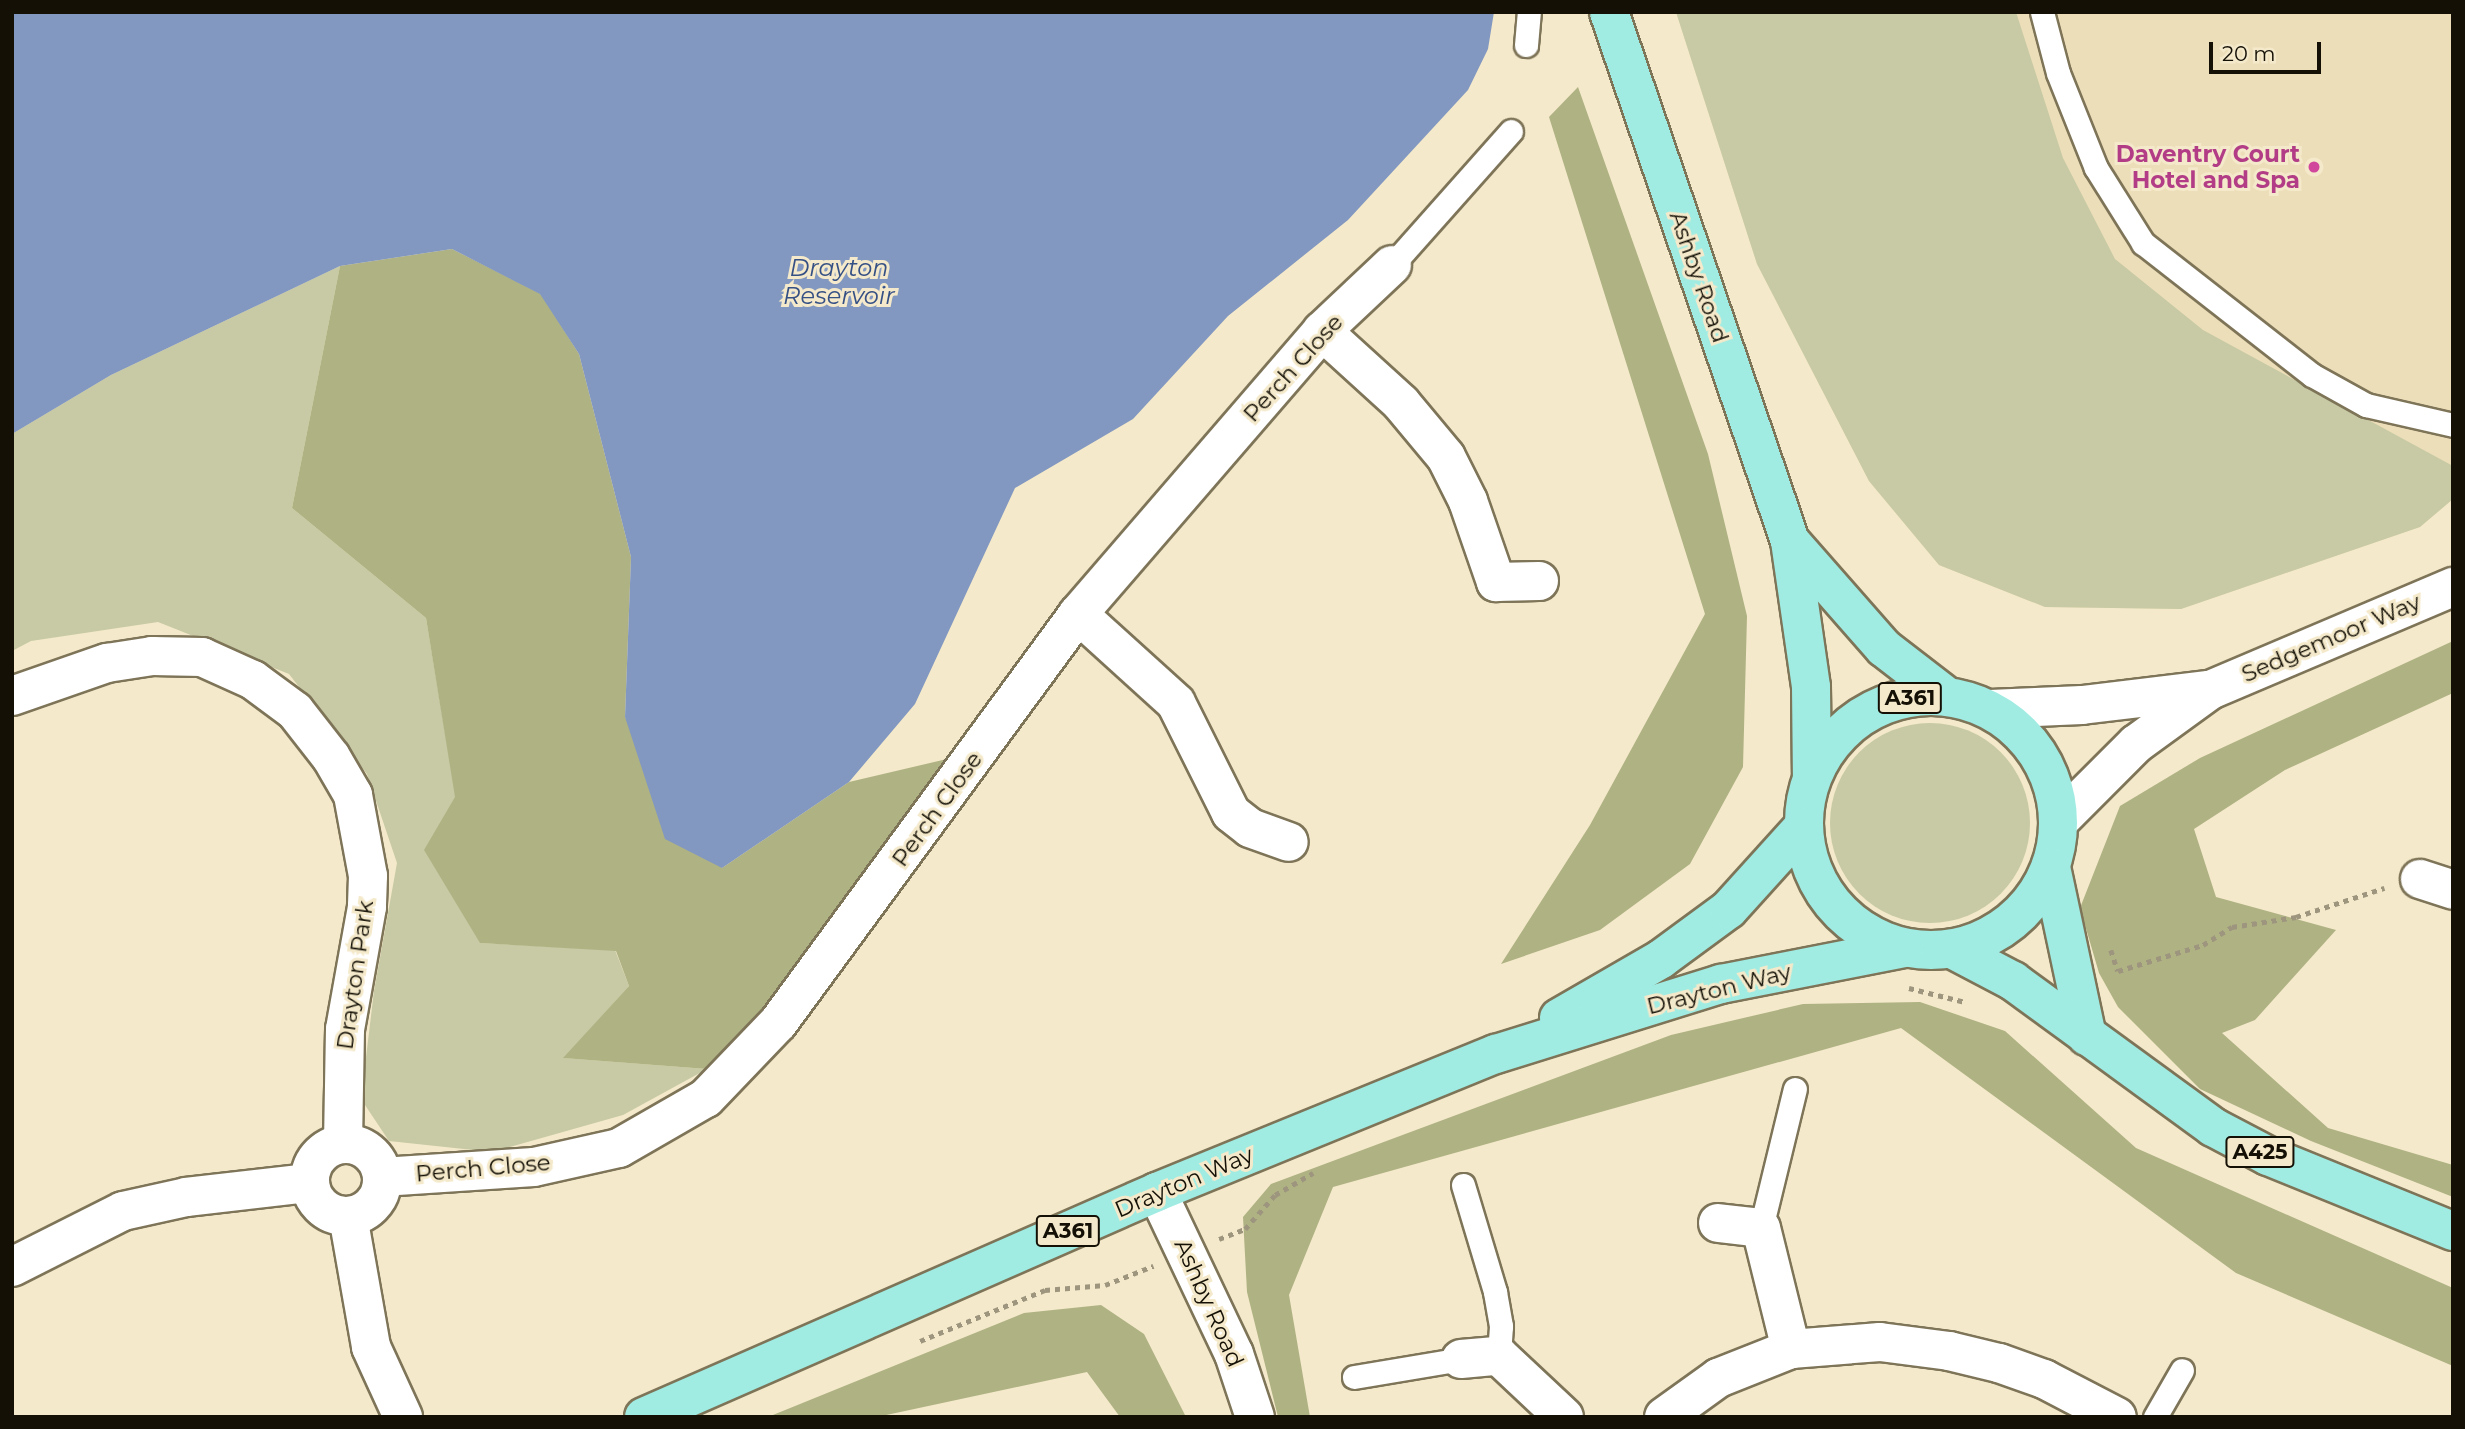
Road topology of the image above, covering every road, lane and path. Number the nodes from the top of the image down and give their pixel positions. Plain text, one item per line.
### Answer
1 (1529, 12) edge
2 (1609, 12) edge
3 (2042, 12) edge
4 (1526, 45) dead end
5 (1511, 131) dead end
6 (1392, 265) joint
7 (1322, 331) junction
8 (2453, 425) edge
9 (1790, 541) junction
10 (1539, 581) dead end
11 (2453, 587) edge
12 (1078, 614) junction
13 (2210, 690) junction
14 (1945, 695) junction
15 (12, 696) edge
16 (1990, 709) junction
17 (1812, 778) junction
18 (2060, 821) junction
19 (1803, 827) junction
20 (1289, 842) dead end
21 (2052, 867) junction
22 (2436, 885) edge
23 (2065, 939) junction
24 (1904, 948) junction
25 (1952, 949) junction
26 (1902, 986) dead end
27 (1974, 1004) dead end
28 (2087, 1036) junction
29 (1496, 1055) junction
30 (1795, 1089) dead end
31 (344, 1143) junction
32 (1321, 1168) dead end
33 (382, 1177) junction
34 (309, 1184) junction
35 (1463, 1185) dead end
36 (1157, 1192) junction
37 (348, 1216) junction
38 (1718, 1223) dead end
39 (1761, 1227) junction
40 (2453, 1231) edge
41 (1189, 1252) junction
42 (12, 1267) edge
43 (916, 1343) dead end
44 (1791, 1349) junction
45 (1499, 1356) junction
46 (1461, 1359) joint
47 (2182, 1370) dead end
48 (1354, 1377) dead end
49 (403, 1417) edge
50 (644, 1417) edge
51 (1255, 1417) edge
52 (1564, 1417) edge
53 (1664, 1417) edge
54 (2117, 1417) edge
55 (2155, 1417) edge

1 - 4 lane
2 - 9 main road, Ashby Road / A361
3 - 8 lane
5 - 6 lane
6 - 7 street, Perch Close
7 - 10 street
7 - 12 street, Perch Close
9 - 14 main road, Ashby Road / A361
9 - 17 main road, Ashby Road / A361
11 - 13 street, Sedgemoor Way
12 - 20 street
12 - 33 street, Perch Close
13 - 16 street, Sedgemoor Way
13 - 18 street, Sedgemoor Way
14 - 16 main road, A361
14 - 17 main road, A361
15 - 31 street, Drayton Park
16 - 18 main road, A361
17 - 19 main road, A361
18 - 21 main road, A361
19 - 24 main road, A361
19 - 29 main road, Drayton Way / A361
21 - 23 main road
21 - 25 main road, A361
22 - 23 path
23 - 28 main road
24 - 25 main road, A361
24 - 29 main road, Drayton Way / A361
25 - 28 main road, A425
26 - 27 path
28 - 40 main road, A425
29 - 36 main road, Drayton Way / A361
30 - 39 lane
31 - 33 street
31 - 34 street
32 - 41 path
33 - 37 street
34 - 37 street
34 - 42 street
35 - 45 lane
36 - 41 street, Ashby Road
36 - 50 main road, Drayton Way / A361
37 - 49 street
38 - 39 street
39 - 44 street
41 - 43 path
41 - 51 street, Ashby Road
44 - 53 street
44 - 54 street
45 - 46 street
45 - 52 street
46 - 48 lane
47 - 55 lane

